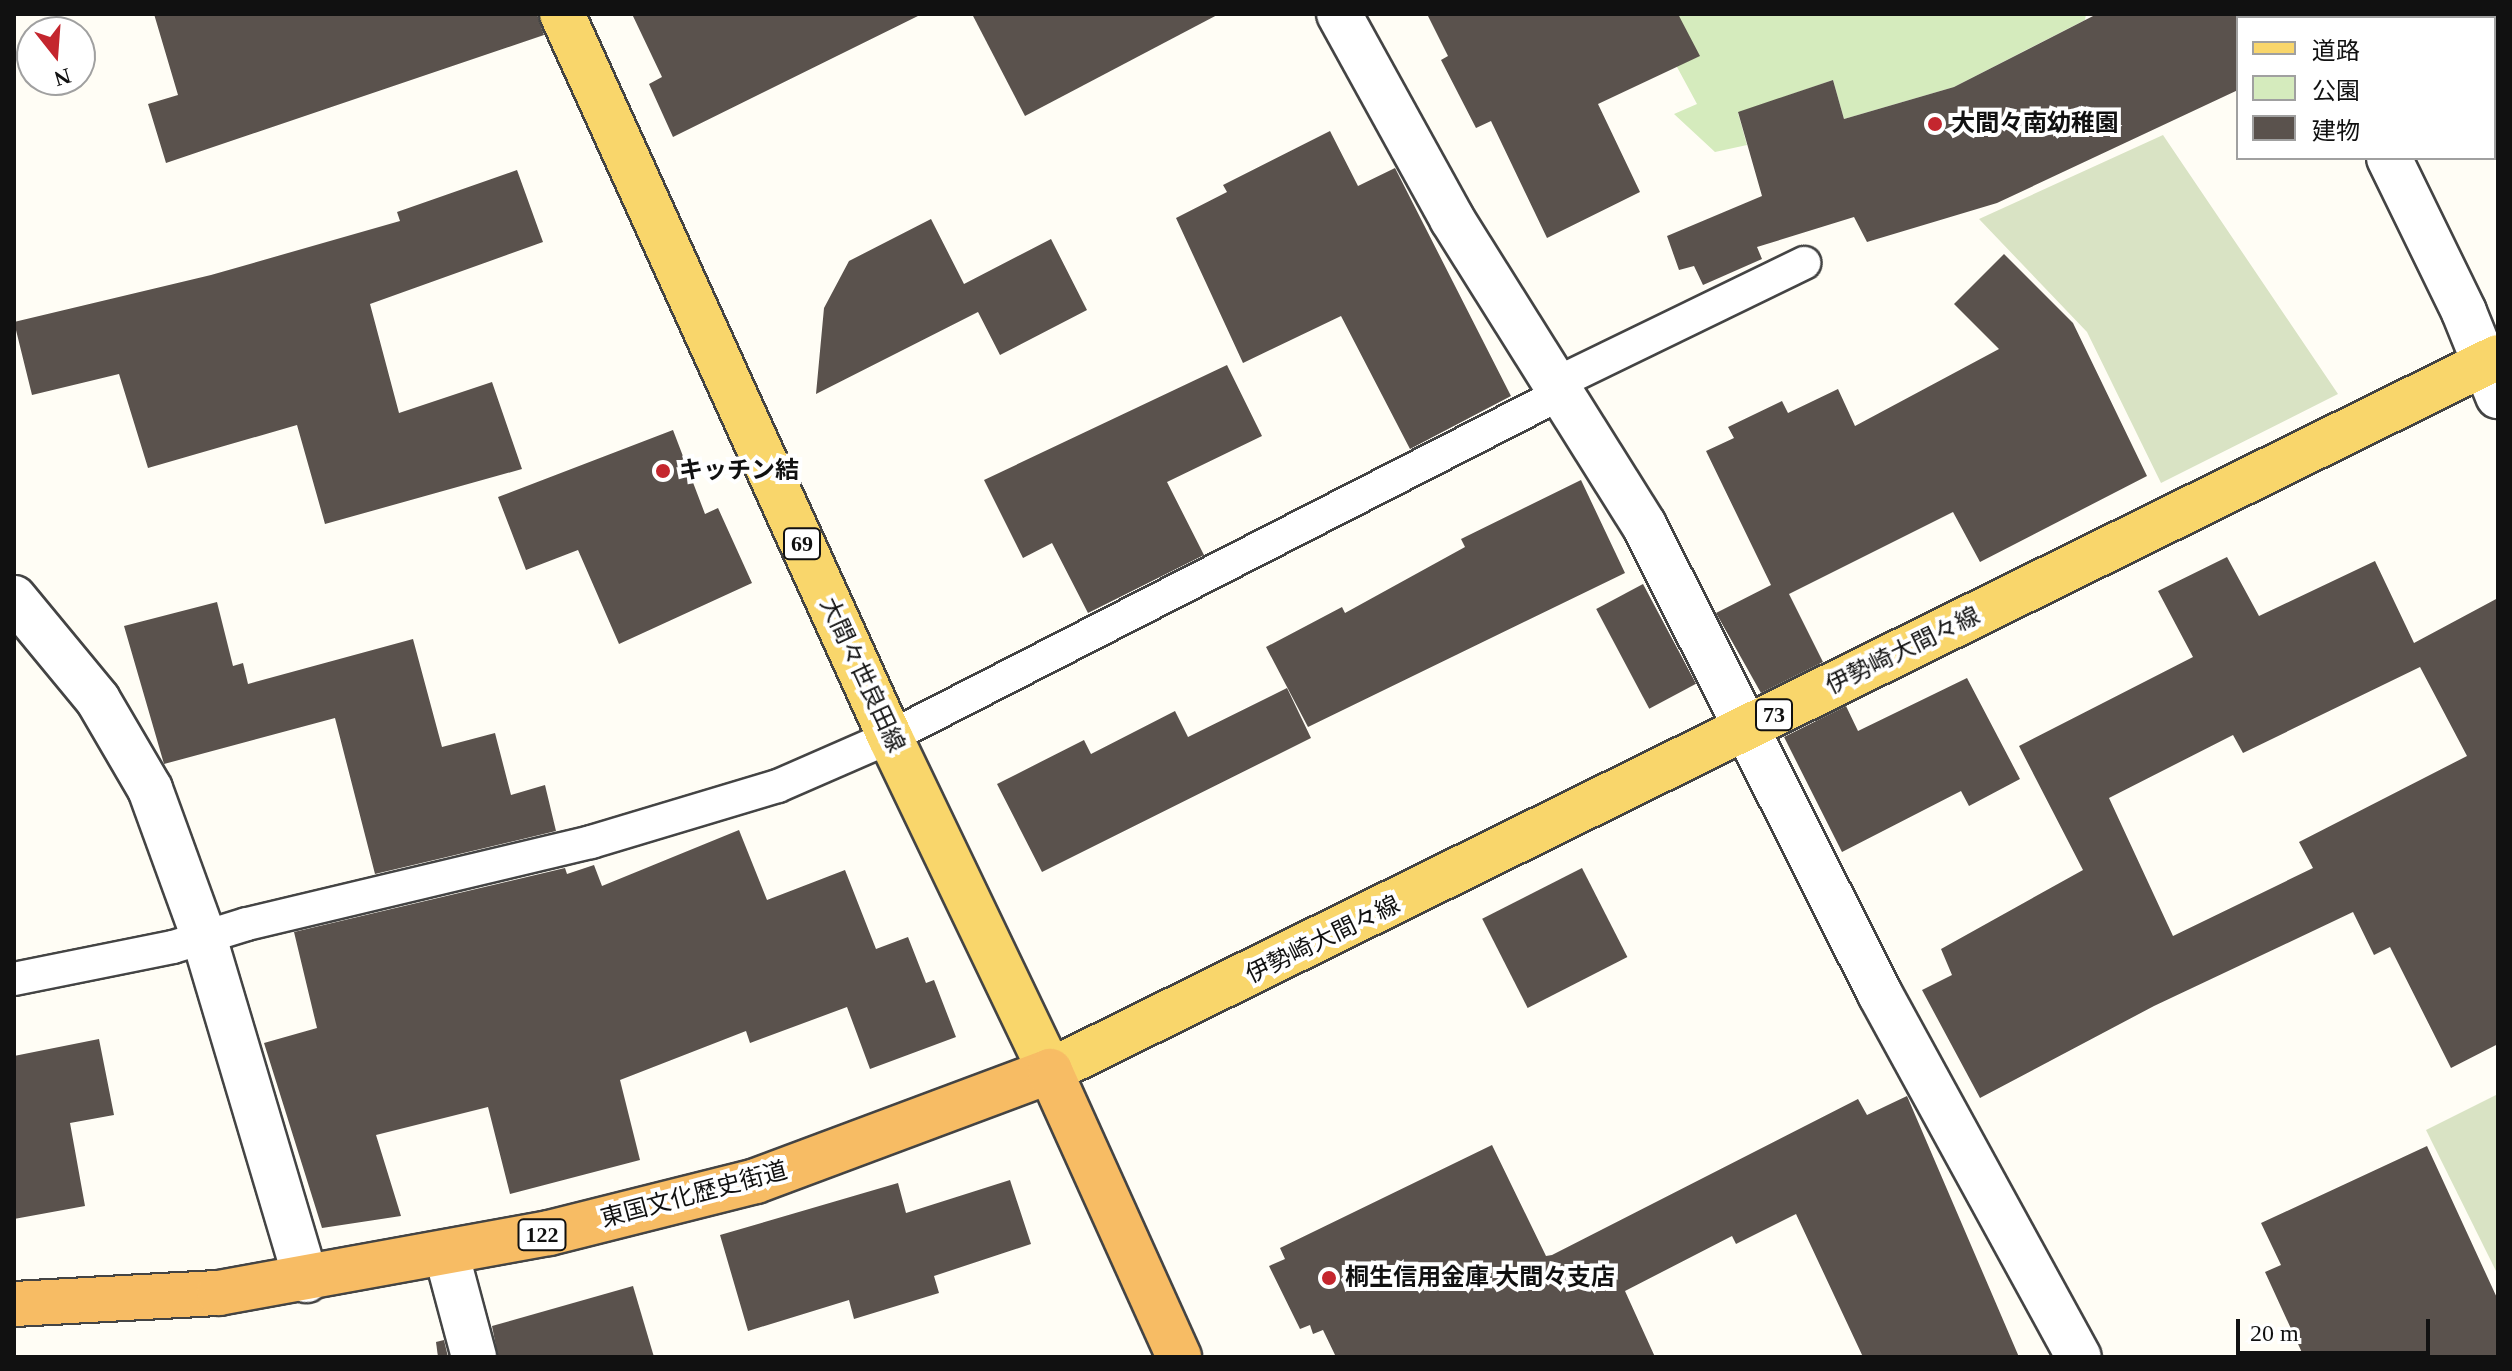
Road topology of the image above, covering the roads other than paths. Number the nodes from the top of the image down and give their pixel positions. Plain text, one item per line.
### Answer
1 (562, 14) edge
2 (1339, 14) edge
3 (2390, 160) edge
4 (1804, 263) dead end
5 (2493, 372) edge
6 (1560, 388) junction
7 (14, 598) edge
8 (1748, 728) junction
9 (890, 737) junction
10 (204, 937) junction
11 (14, 979) edge
12 (1050, 1071) junction
13 (447, 1256) junction
14 (306, 1280) junction
15 (14, 1304) edge
16 (474, 1357) edge
17 (1179, 1357) edge
18 (2079, 1357) edge

1 - 9 main road, 大間々世良田線 / 69
2 - 6 street
3 - 5 street
4 - 6 lane
5 - 8 main road, 伊勢崎大間々線 / 73
6 - 8 street
6 - 9 lane
7 - 10 street
8 - 12 main road, 伊勢崎大間々線 / 73
8 - 18 street
9 - 10 lane
9 - 12 main road, 大間々世良田線 / 69
10 - 11 lane
10 - 14 street
12 - 13 highway, 東国文化歴史街道 / 122
12 - 17 highway
13 - 14 highway, 東国文化歴史街道 / 122
13 - 16 street
14 - 15 highway, 東国文化歴史街道 / 122

